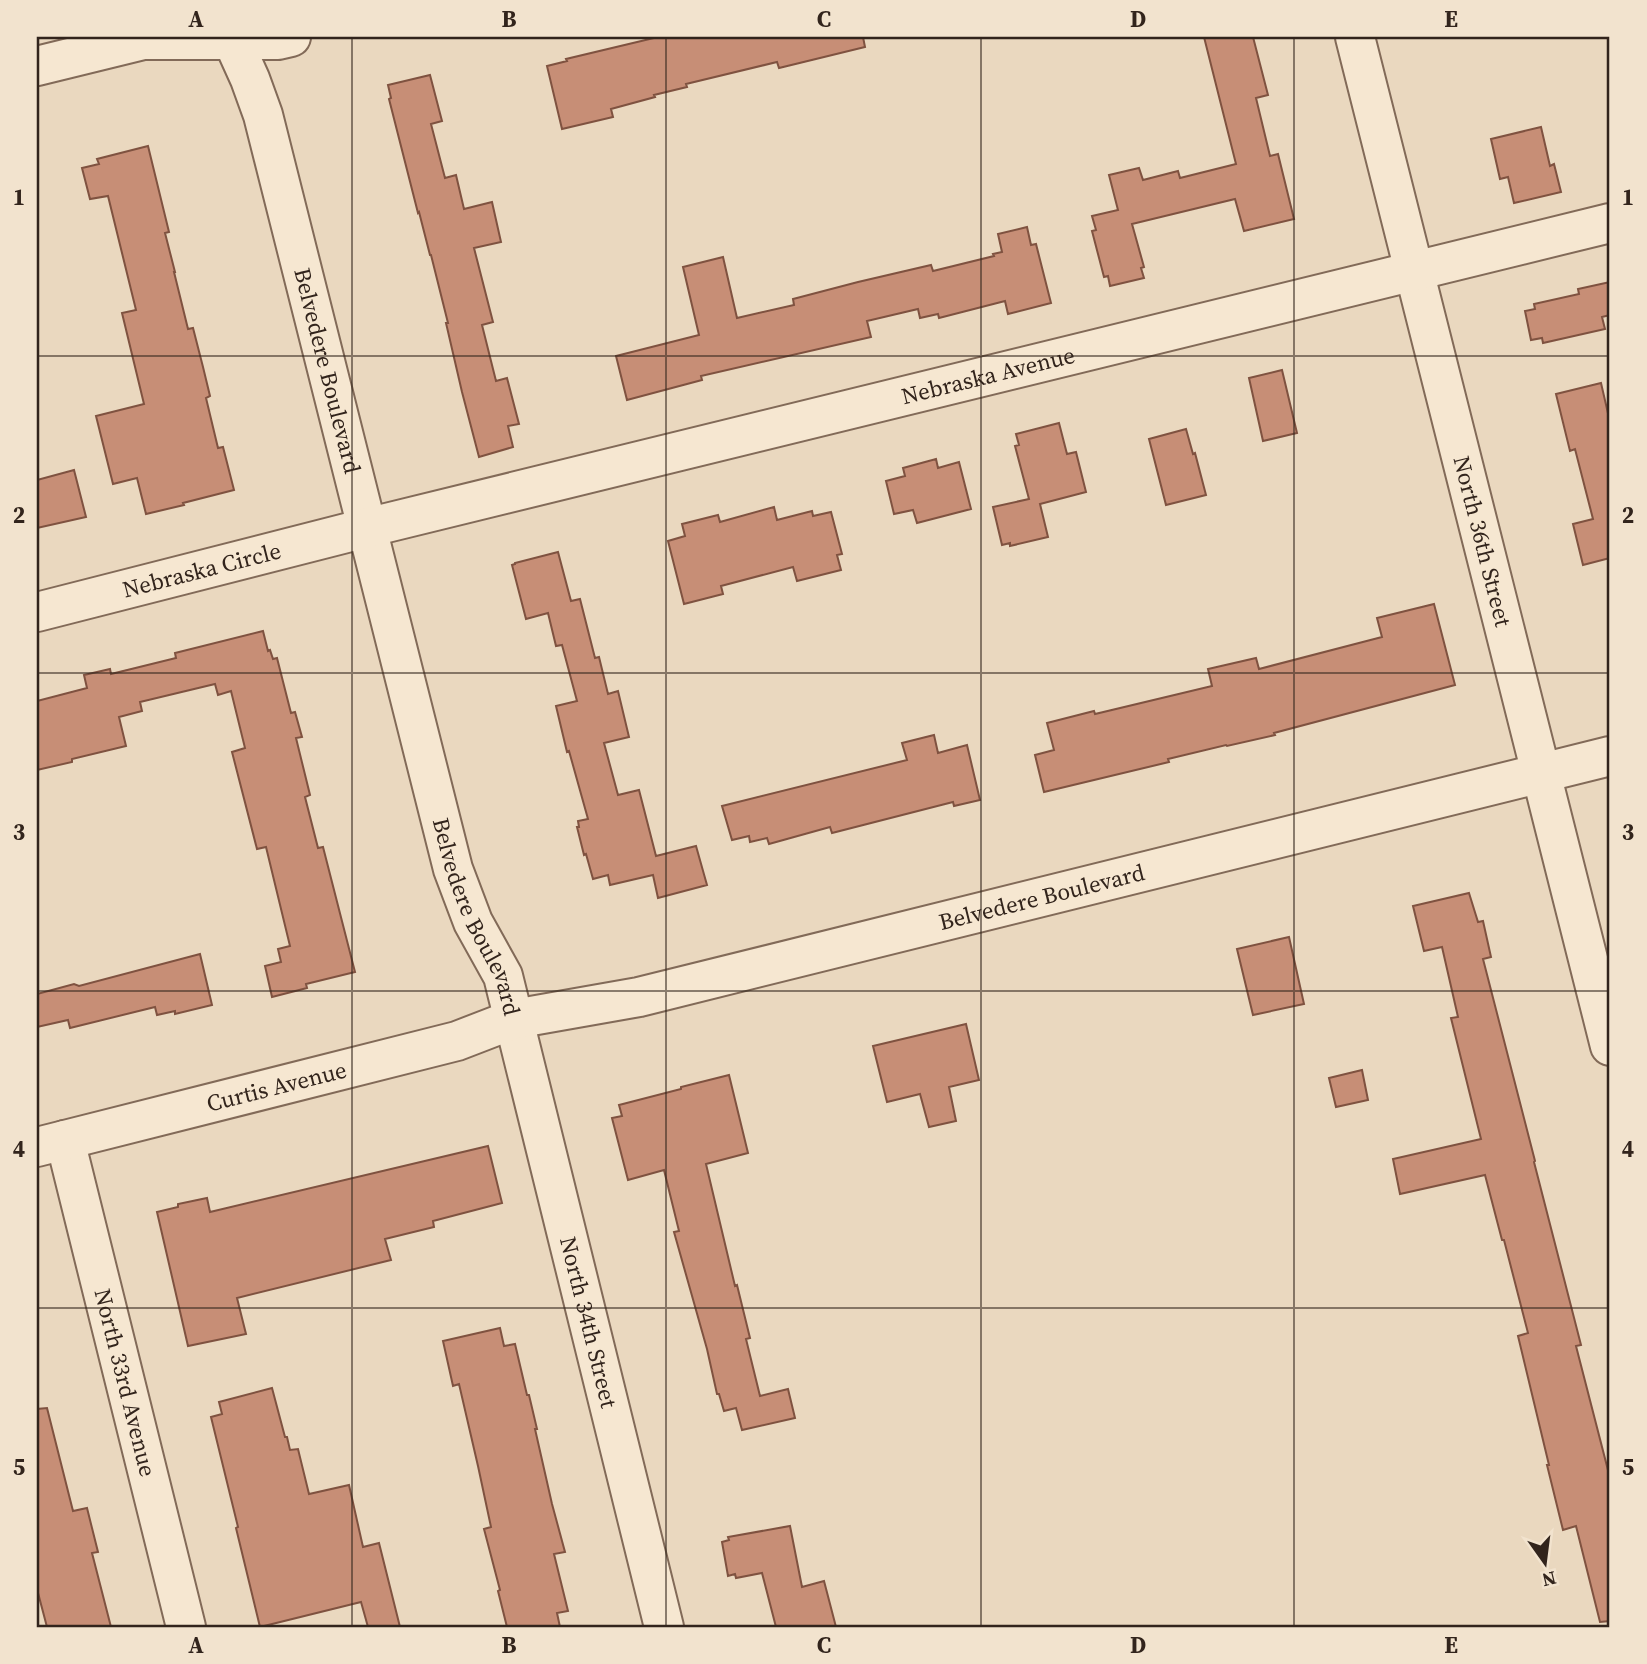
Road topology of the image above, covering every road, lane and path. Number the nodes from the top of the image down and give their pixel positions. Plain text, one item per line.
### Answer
1 (291, 37) edge
2 (1355, 37) edge
3 (232, 39) edge
4 (37, 66) edge
5 (1610, 223) edge
6 (1414, 271) junction
7 (366, 528) junction
8 (37, 612) edge
9 (1610, 756) edge
10 (1541, 773) junction
11 (514, 1018) junction
12 (1610, 1046) edge
13 (51, 1143) edge
14 (186, 1627) edge
15 (664, 1627) edge

1 - 3 street
2 - 6 street, North 36th Street
3 - 4 street
3 - 7 street, Belvedere Boulevard
5 - 6 street, Nebraska Avenue
6 - 7 street, Nebraska Avenue
6 - 10 street, North 36th Street
7 - 8 street, Nebraska Circle
7 - 11 street, Belvedere Boulevard
9 - 10 street, Belvedere Boulevard
10 - 11 street, Belvedere Boulevard
10 - 12 street, North 36th Street
11 - 13 street, Curtis Avenue
11 - 15 street, North 34th Street
13 - 14 street, North 33rd Avenue

